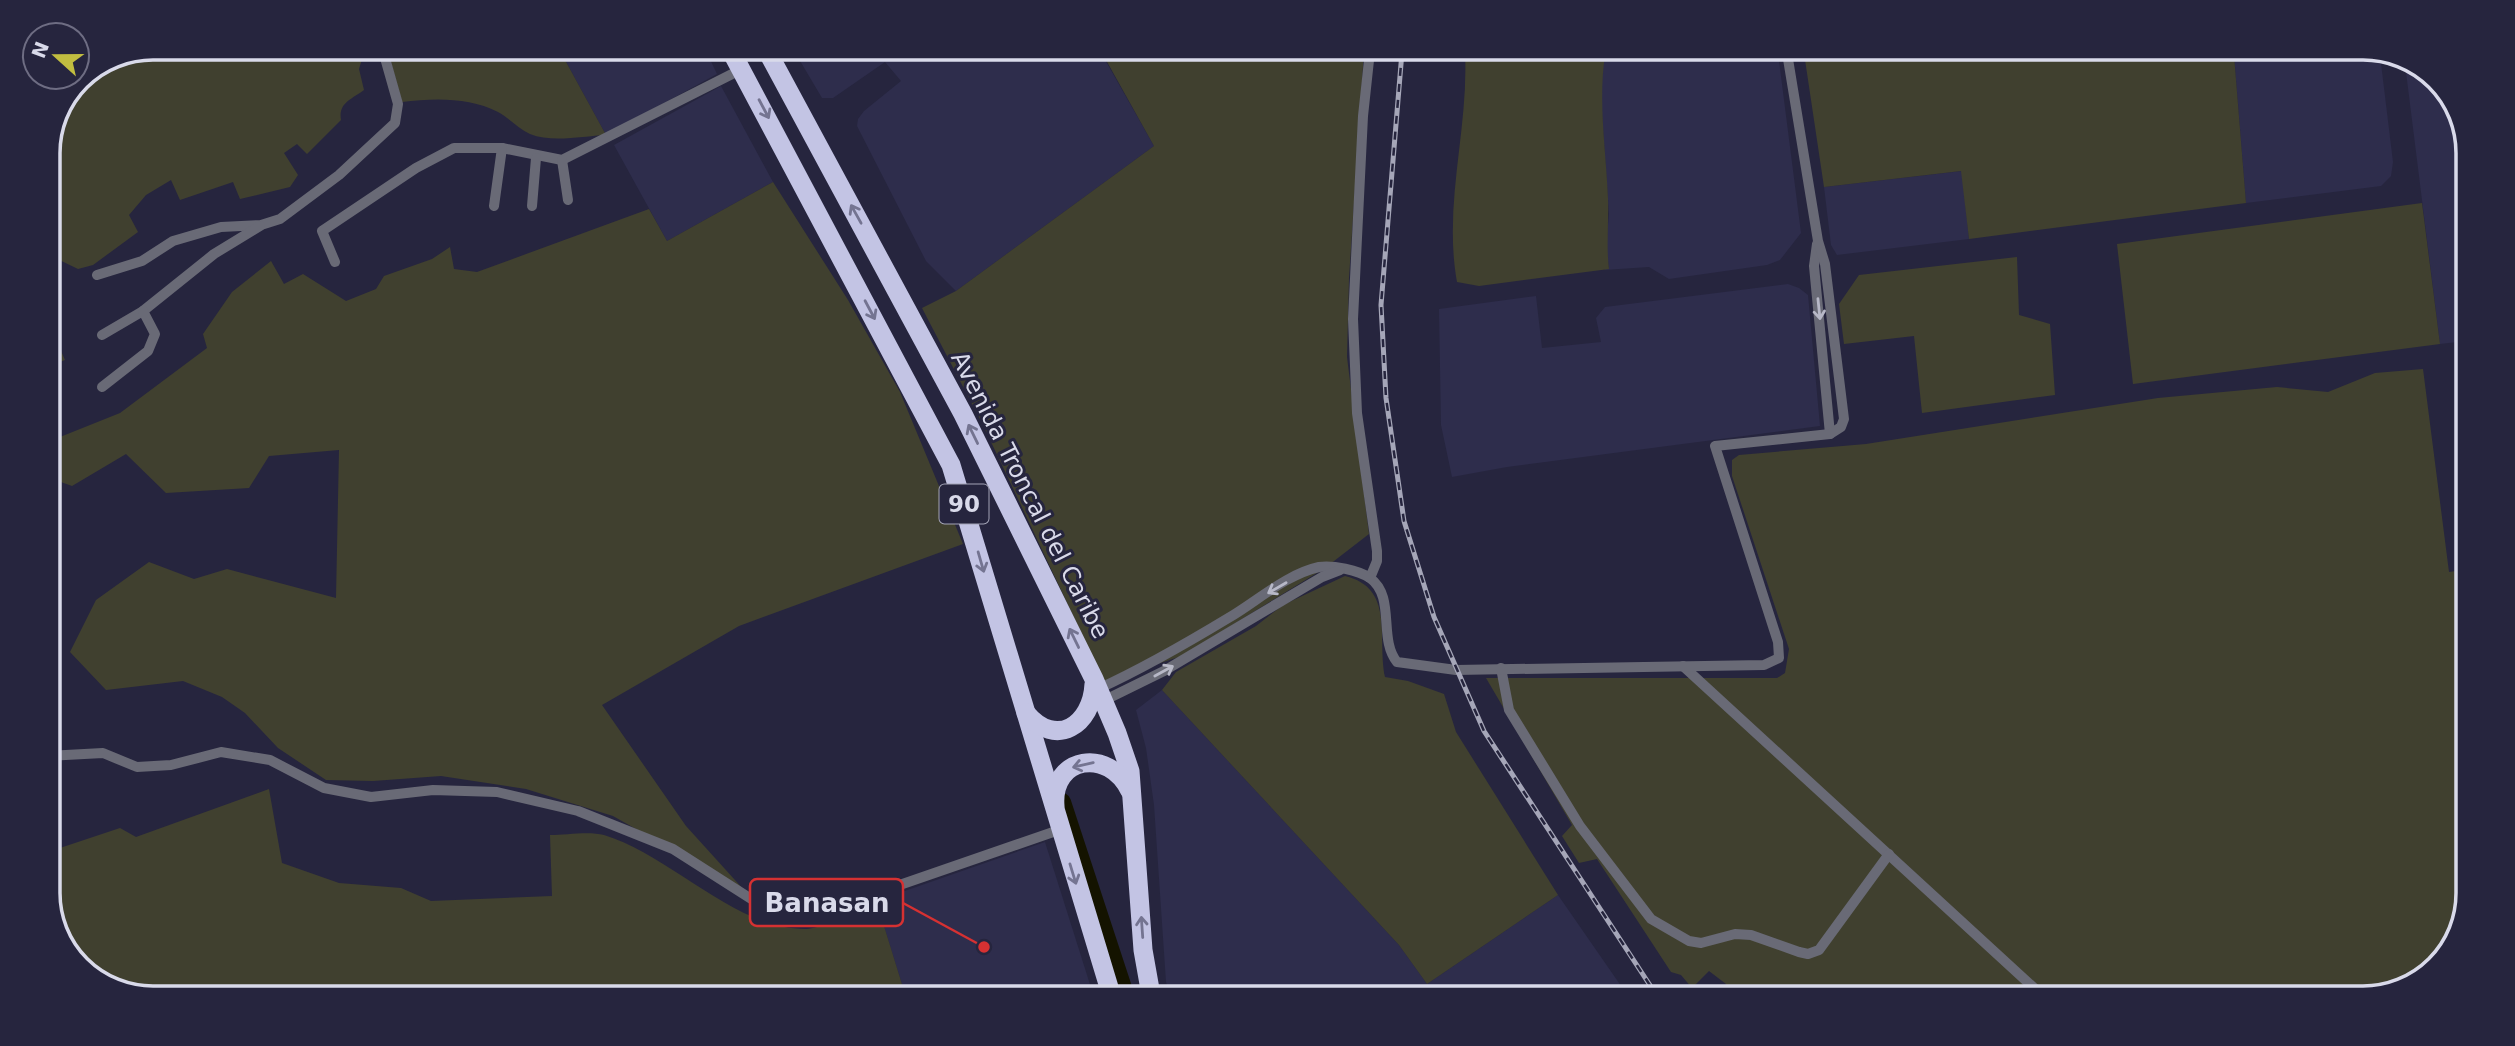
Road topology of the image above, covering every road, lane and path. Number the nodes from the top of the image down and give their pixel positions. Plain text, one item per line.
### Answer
1 (385, 59) edge
2 (736, 59) edge
3 (771, 59) edge
4 (1369, 59) edge
5 (1788, 59) edge
6 (742, 69) junction
7 (502, 148) junction
8 (536, 158) junction
9 (562, 160) junction
10 (568, 200) dead end
11 (494, 206) dead end
12 (532, 206) dead end
13 (261, 225) junction
14 (335, 262) dead end
15 (97, 275) dead end
16 (143, 311) junction
17 (102, 335) dead end
18 (102, 387) dead end
19 (1370, 578) junction
20 (1684, 666) junction
21 (1501, 668) junction
22 (1098, 690) junction
23 (1026, 713) junction
24 (60, 755) edge
25 (1133, 798) junction
26 (1059, 830) junction
27 (1889, 854) junction
28 (1108, 986) edge
29 (1149, 986) edge
30 (2032, 986) edge

1 - 13 street
2 - 6 highway, 90
22 -> 3 highway, Avenida Troncal del Caribe / 90
4 - 19 street
5 - 20 street
6 - 9 street
6 -> 23 highway, 90
7 - 8 street
7 - 11 street
7 - 14 street
8 - 9 street
8 - 12 street
9 - 10 street
13 - 15 street
13 - 16 street
16 - 17 street
16 - 18 street
19 - 21 street
19 - 22 street
20 - 21 street
20 - 27 street
21 - 27 street
22 - 23 highway
22 - 25 highway, Avenida Troncal del Caribe / 90
23 - 26 highway, 90
24 - 26 street
25 -> 26 highway
29 -> 25 highway, Avenida Troncal del Caribe / 90
26 -> 28 highway, 90
27 - 30 street

